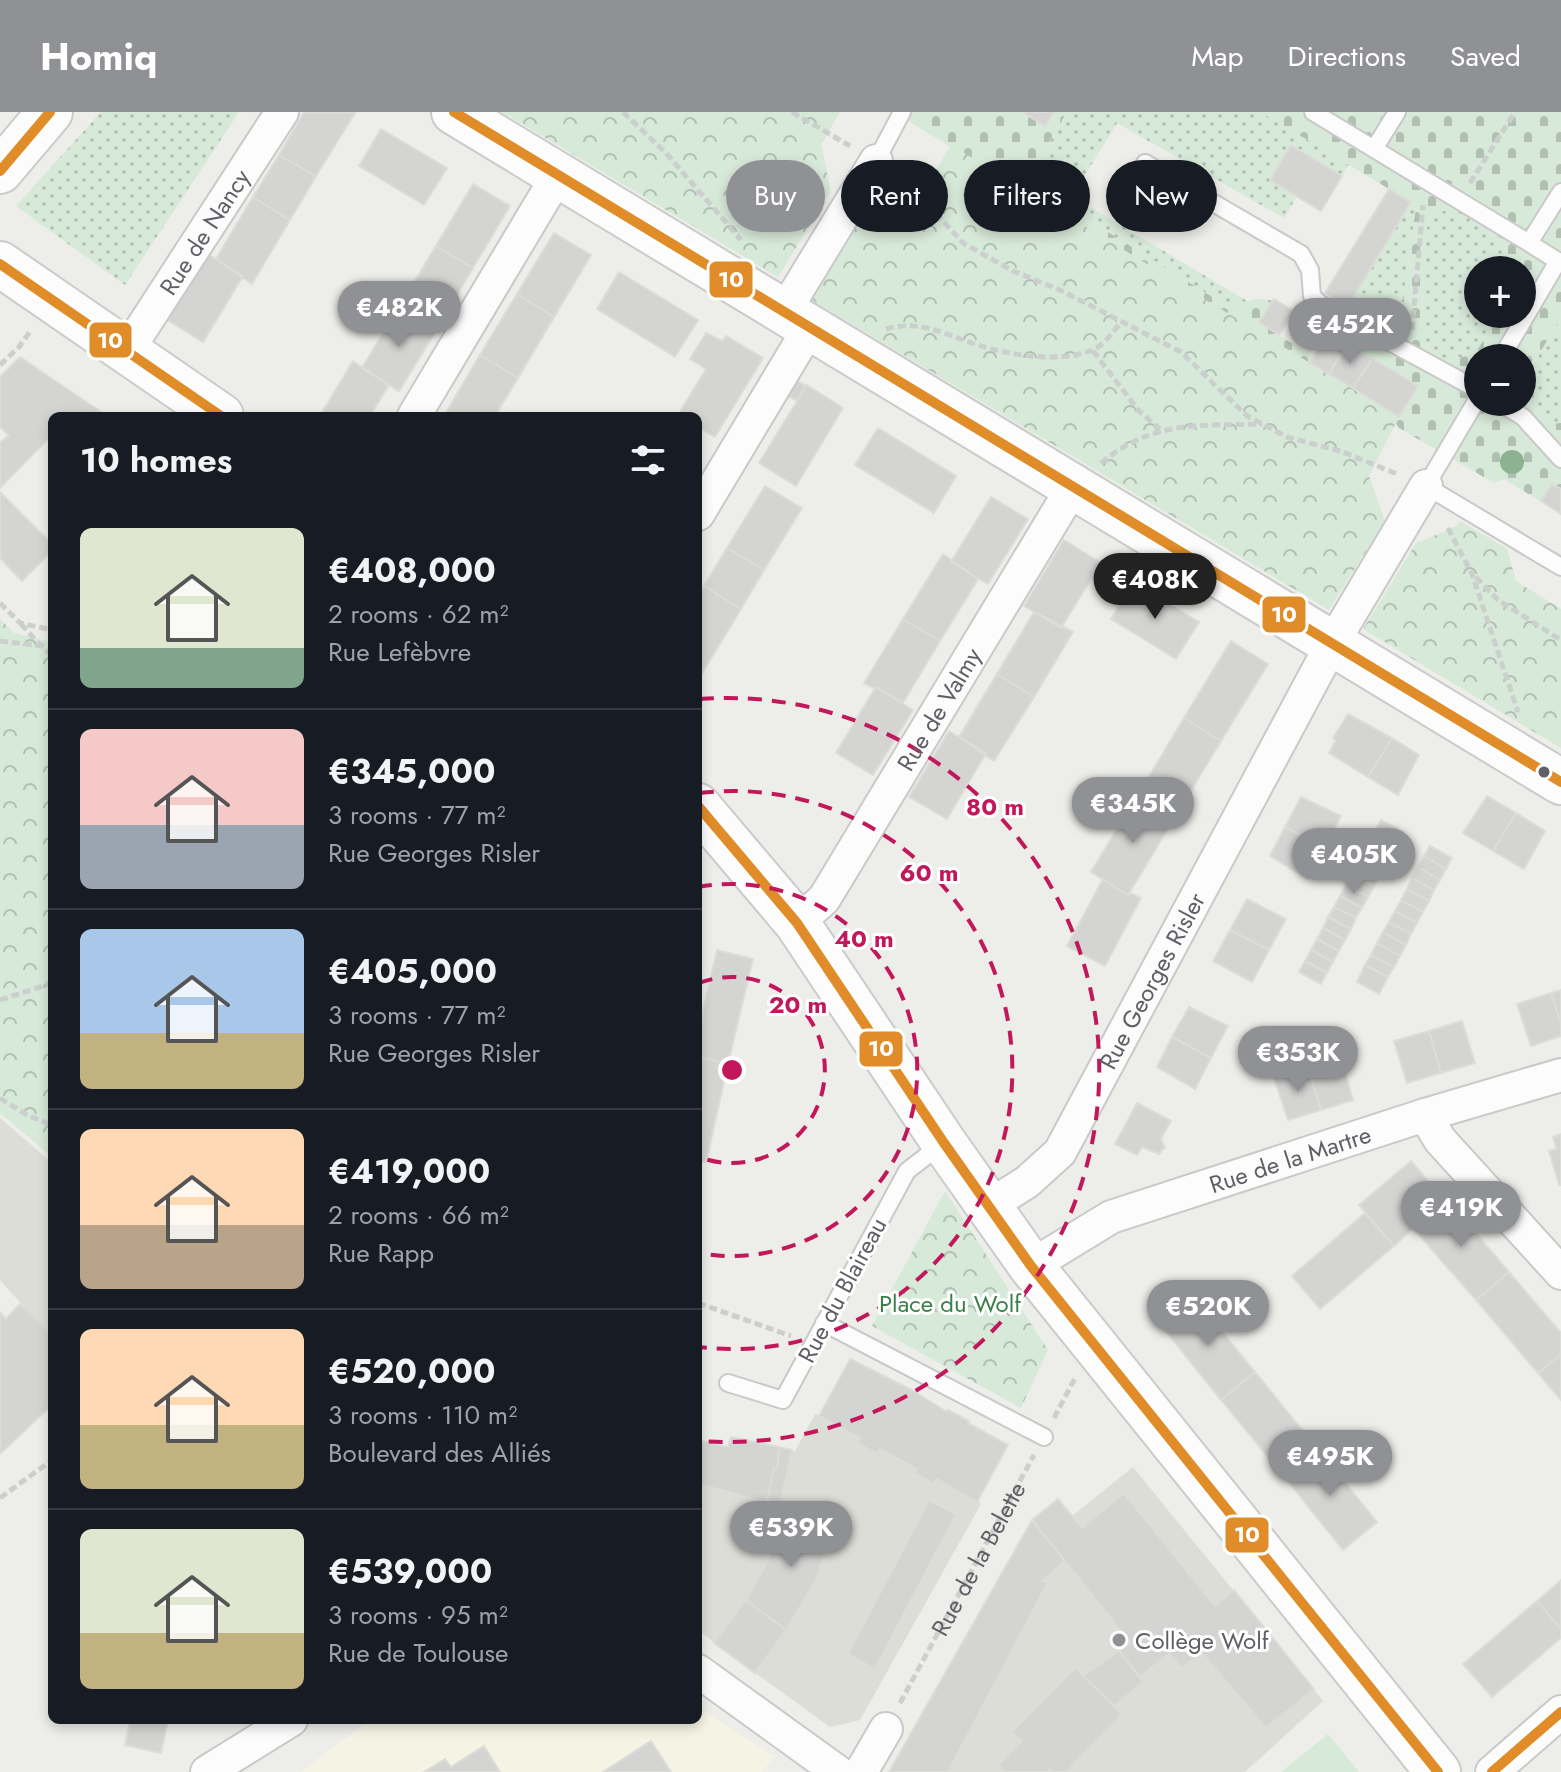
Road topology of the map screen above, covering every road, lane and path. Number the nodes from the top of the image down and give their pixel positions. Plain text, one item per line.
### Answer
1 (50, 112) edge
2 (282, 112) edge
3 (454, 112) edge
4 (623, 112) edge
5 (792, 112) edge
6 (902, 112) edge
7 (1313, 112) edge
8 (1397, 112) edge
9 (1515, 112) edge
10 (1374, 149) junction
11 (874, 160) edge
12 (877, 160) edge
13 (0, 171) edge
14 (558, 175) junction
15 (1425, 180) junction
16 (1561, 192) edge
17 (1459, 201) junction
18 (1217, 205) edge
19 (948, 227) edge
20 (848, 232) edge
21 (1529, 243) junction
22 (1560, 262) edge
23 (0, 264) edge
24 (744, 288) junction
25 (1121, 322) junction
26 (34, 326) dead end
27 (811, 328) junction
28 (1510, 344) edge
29 (127, 351) junction
30 (1093, 351) junction
31 (1410, 353) junction
32 (0, 365) edge
33 (1464, 382) edge
34 (215, 412) edge
35 (416, 412) edge
36 (1467, 416) edge
37 (1521, 416) edge
38 (1262, 424) junction
39 (1161, 429) junction
40 (1561, 459) edge
41 (1426, 486) junction
42 (1073, 487) junction
43 (702, 507) edge
44 (1561, 567) edge
45 (1472, 574) junction
46 (0, 603) edge
47 (20, 623) junction
48 (48, 629) edge
49 (1561, 640) edge
50 (0, 641) edge
51 (1332, 644) junction
52 (42, 646) junction
53 (48, 652) edge
54 (1548, 775) edge
55 (702, 811) edge
56 (797, 923) junction
57 (48, 984) edge
58 (0, 1000) edge
59 (1561, 1075) edge
60 (0, 1098) edge
61 (1425, 1115) junction
62 (48, 1123) edge
63 (944, 1143) junction
64 (989, 1206) junction
65 (1031, 1266) junction
66 (1561, 1273) edge
67 (702, 1304) edge
68 (824, 1323) junction
69 (813, 1344) junction
70 (1092, 1344) junction
71 (728, 1383) dead end
72 (1044, 1437) junction
73 (48, 1463) edge
74 (0, 1498) edge
75 (702, 1674) edge
76 (1561, 1712) edge
77 (285, 1724) edge
78 (886, 1729) joint
79 (207, 1772) edge
80 (838, 1772) edge
81 (861, 1772) edge
82 (1438, 1772) edge
83 (1492, 1772) edge

1 - 13 main road
2 - 29 street, Rue de Nancy
3 - 14 main road
4 - 24 path
5 - 11 path
6 - 12 lane
7 - 10 lane
8 - 10 lane
9 - 17 path
10 - 15 lane
14 - 24 main road
14 - 35 street
15 - 17 lane
15 - 31 path
16 - 21 lane
17 - 21 lane
18 - 31 lane
19 - 25 path
20 - 27 street
21 - 22 lane
22 - 28 lane
23 - 29 main road
24 - 27 main road
25 - 30 path
25 - 38 path
26 - 32 path
27 - 30 path
27 - 42 main road
27 - 43 street
29 - 34 main road
30 - 39 path
31 - 33 lane
36 - 41 lane
37 - 40 lane
38 - 39 path
38 - 41 path
39 - 42 path
41 - 44 lane
41 - 45 path
41 - 51 street, Rue Georges Risler
42 - 51 main road
42 - 56 street, Rue de Valmy
45 - 49 path
45 - 54 path
46 - 47 path
47 - 48 path
47 - 52 path
50 - 52 path
51 - 54 main road
51 - 64 street, Rue Georges Risler
52 - 53 path
55 - 56 main road
56 - 63 main road
57 - 58 path
59 - 61 street, Rue de la Martre
60 - 62 path
61 - 65 street, Rue de la Martre
61 - 66 street
63 - 64 main road
63 - 68 lane, Rue du Blaireau
64 - 65 main road
65 - 70 main road
67 - 69 path
68 - 69 lane, Rue du Blaireau
68 - 72 lane
69 - 71 lane, Rue du Blaireau
70 - 72 path, Rue de la Belette
70 - 82 main road
72 - 78 path, Rue de la Belette
73 - 74 path
75 - 80 street
76 - 83 street
77 - 79 street
78 - 81 street

